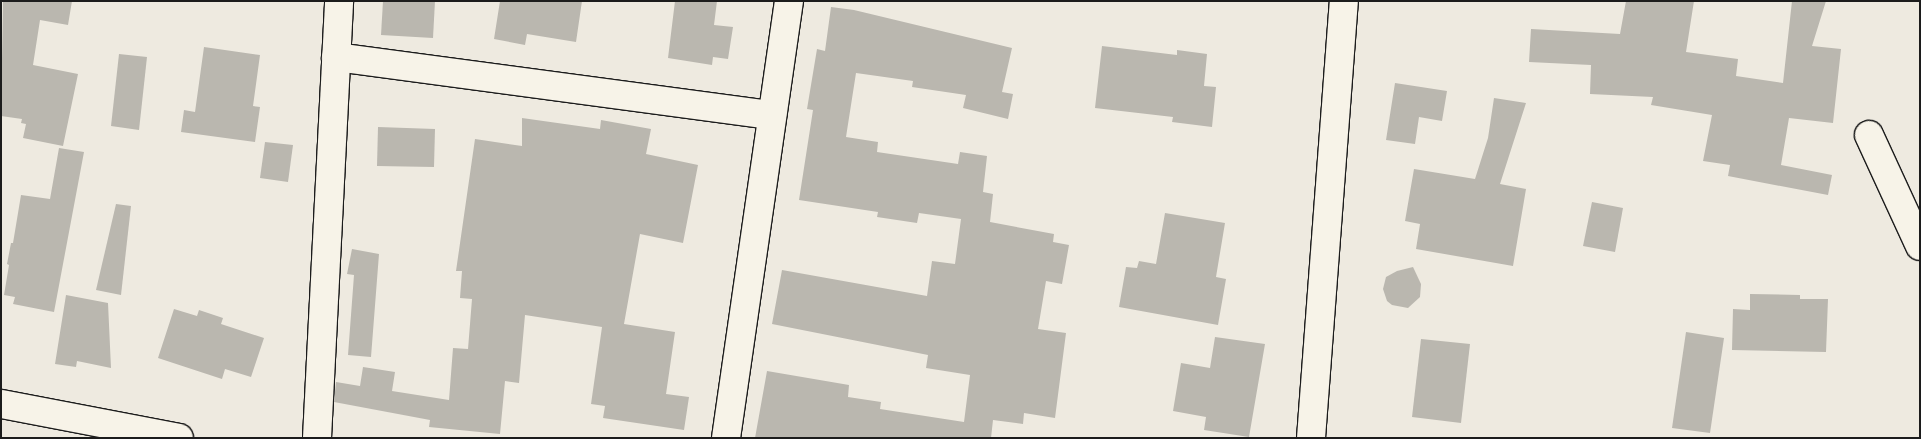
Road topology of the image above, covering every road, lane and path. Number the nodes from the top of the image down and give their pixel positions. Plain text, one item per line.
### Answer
1 (339, 1) edge
2 (789, 1) edge
3 (1344, 1) edge
4 (336, 57) junction
5 (772, 115) junction
6 (1869, 135) dead end
7 (1920, 246) edge
8 (1, 404) edge
9 (179, 438) edge
10 (317, 438) edge
11 (726, 438) edge
12 (1311, 438) edge

1 - 4 street
2 - 5 street
3 - 12 street
4 - 5 street
4 - 10 street
5 - 11 street
6 - 7 street
8 - 9 street

